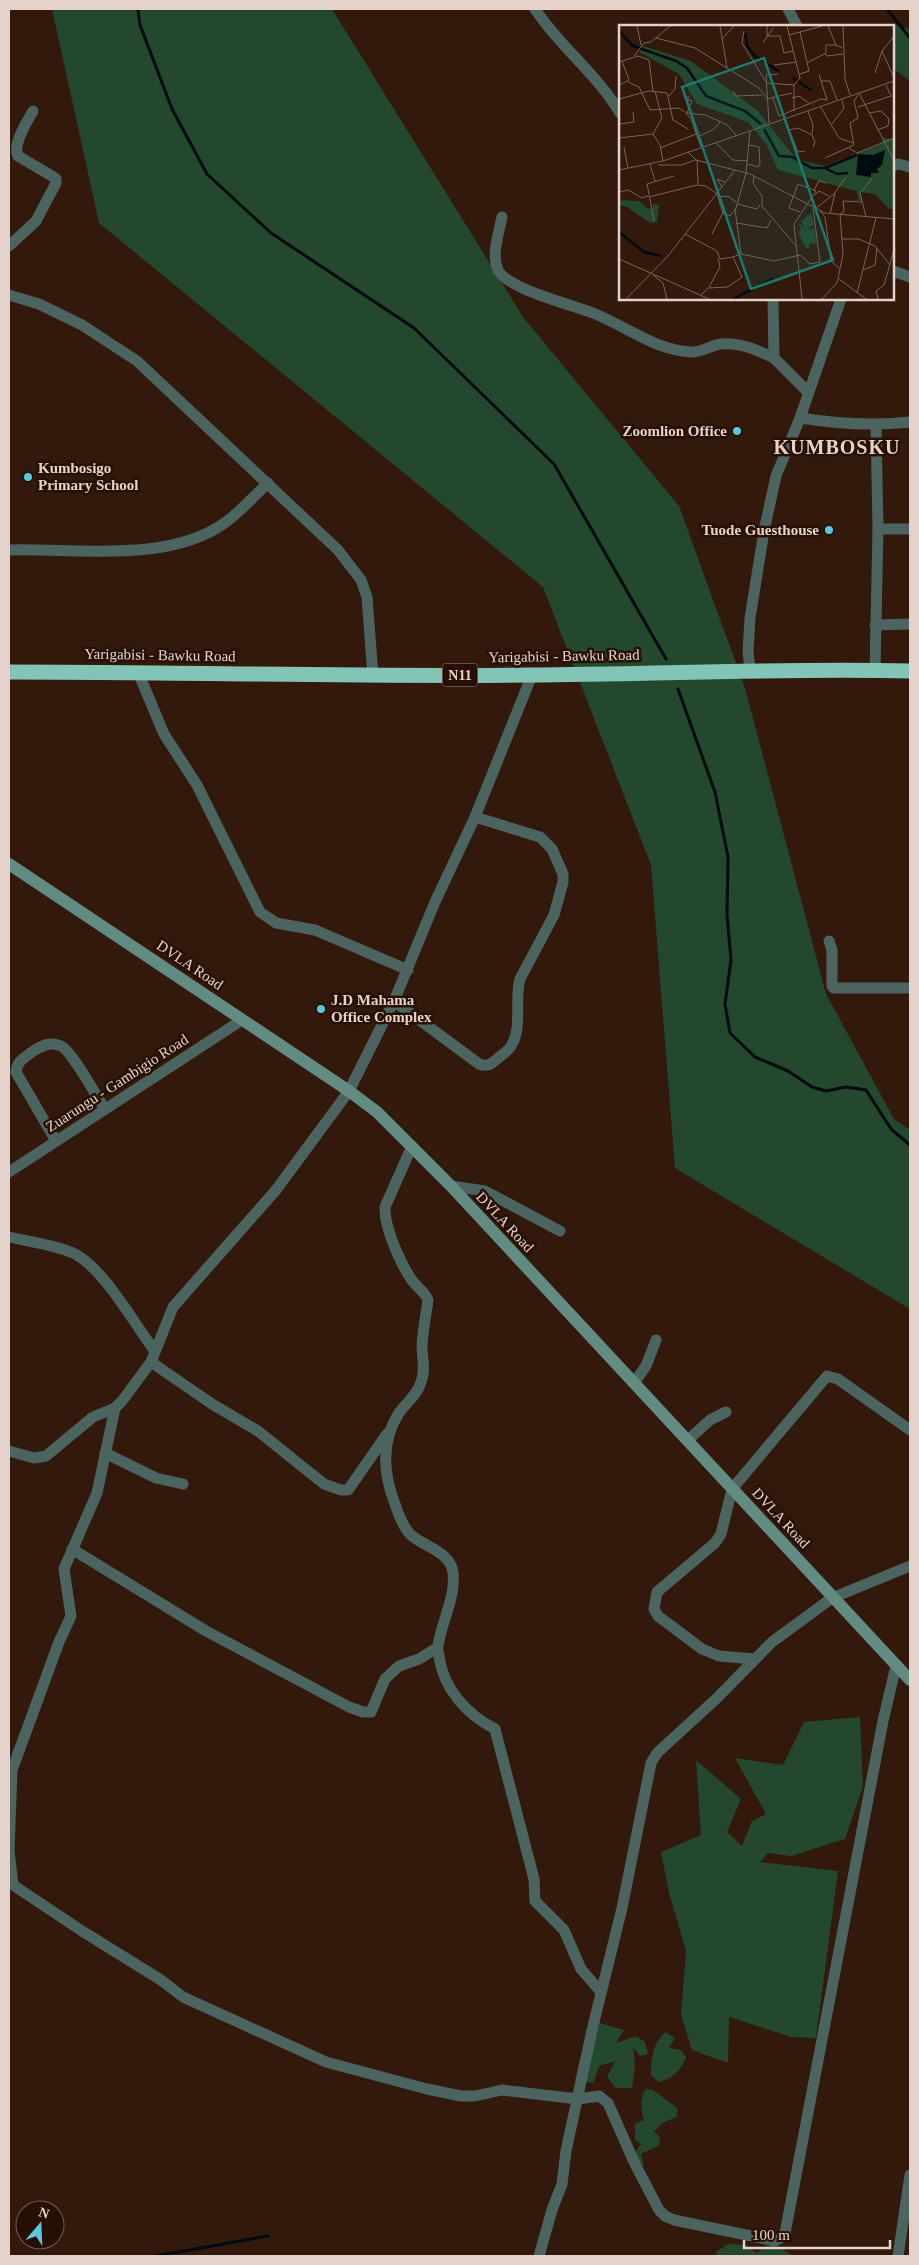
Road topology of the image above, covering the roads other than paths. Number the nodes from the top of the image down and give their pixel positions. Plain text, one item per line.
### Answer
1 (535, 9) edge
2 (788, 9) edge
3 (796, 25) edge
4 (33, 111) dead end
5 (619, 111) edge
6 (894, 166) edge
7 (910, 168) edge
8 (502, 218) dead end
9 (9, 246) edge
10 (894, 271) edge
11 (910, 277) edge
12 (9, 295) edge
13 (773, 300) edge
14 (841, 300) edge
15 (774, 358) junction
16 (808, 392) junction
17 (800, 418) junction
18 (910, 422) edge
19 (876, 426) junction
20 (268, 483) junction
21 (878, 529) junction
22 (910, 529) edge
23 (9, 550) edge
24 (910, 624) edge
25 (875, 625) junction
26 (750, 670) junction
27 (875, 670) junction
28 (910, 671) edge
29 (9, 672) edge
30 (138, 672) junction
31 (532, 675) junction
32 (373, 676) junction
33 (475, 817) junction
34 (9, 864) edge
35 (828, 941) dead end
36 (408, 970) junction
37 (910, 988) edge
38 (394, 1001) junction
39 (242, 1020) junction
40 (349, 1091) junction
41 (105, 1109) junction
42 (56, 1141) junction
43 (412, 1146) junction
44 (9, 1172) edge
45 (451, 1186) junction
46 (560, 1231) dead end
47 (9, 1237) edge
48 (656, 1340) dead end
49 (154, 1350) junction
50 (151, 1362) junction
51 (634, 1383) junction
52 (115, 1408) junction
53 (726, 1412) dead end
54 (391, 1429) junction
55 (910, 1430) edge
56 (688, 1440) junction
57 (9, 1451) edge
58 (106, 1453) junction
59 (183, 1484) dead end
60 (732, 1489) junction
61 (72, 1550) junction
62 (910, 1566) edge
63 (832, 1598) junction
64 (437, 1648) junction
65 (754, 1659) junction
66 (896, 1666) junction
67 (910, 1680) edge
68 (11, 1884) edge
69 (601, 1992) junction
70 (578, 2099) junction
71 (910, 2175) edge
72 (539, 2256) edge
73 (898, 2256) edge

1 - 5 street
2 - 3 street
4 - 9 street
6 - 7 street
8 - 15 street
10 - 11 street
12 - 20 street
13 - 15 street
14 - 16 street
15 - 16 street
16 - 17 street
17 - 19 street
17 - 26 street
18 - 19 street
19 - 21 street
20 - 23 street
20 - 32 street
21 - 22 street
21 - 25 street
24 - 25 street
25 - 27 street
26 - 27 highway, Yarigabisi - Bawku Road / N11
26 - 31 highway, Yarigabisi - Bawku Road / N11
27 - 28 highway, Yarigabisi - Bawku Road / N11
29 - 30 highway, Yarigabisi - Bawku Road / N11
30 - 32 highway, Yarigabisi - Bawku Road / N11
30 - 36 street
31 - 32 highway, Yarigabisi - Bawku Road / N11
31 - 33 street
33 - 36 street
33 - 38 street
34 - 39 street, DVLA Road
35 - 37 street
36 - 38 street
38 - 40 street
39 - 40 street, DVLA Road
39 - 41 street, Zuarungu - Gambigio Road
40 - 43 street, DVLA Road
40 - 49 street
41 - 42 street, Zuarungu - Gambigio Road
41 - 42 street
42 - 44 street, Zuarungu - Gambigio Road
43 - 45 street, DVLA Road
43 - 54 street
45 - 46 street
45 - 51 street, DVLA Road
47 - 49 street
48 - 51 street
49 - 50 street
50 - 52 street
50 - 54 street
51 - 56 street, DVLA Road
52 - 57 street
52 - 58 street
53 - 56 street
54 - 64 street
55 - 60 street
56 - 60 street, DVLA Road
58 - 59 street
58 - 61 street
60 - 63 street, DVLA Road
60 - 65 street
61 - 64 street
61 - 68 street
62 - 63 street
63 - 65 street
63 - 66 street, DVLA Road
64 - 69 street
65 - 69 street
66 - 67 street, DVLA Road
66 - 70 street
68 - 70 street
69 - 70 street
70 - 72 street
71 - 73 street

